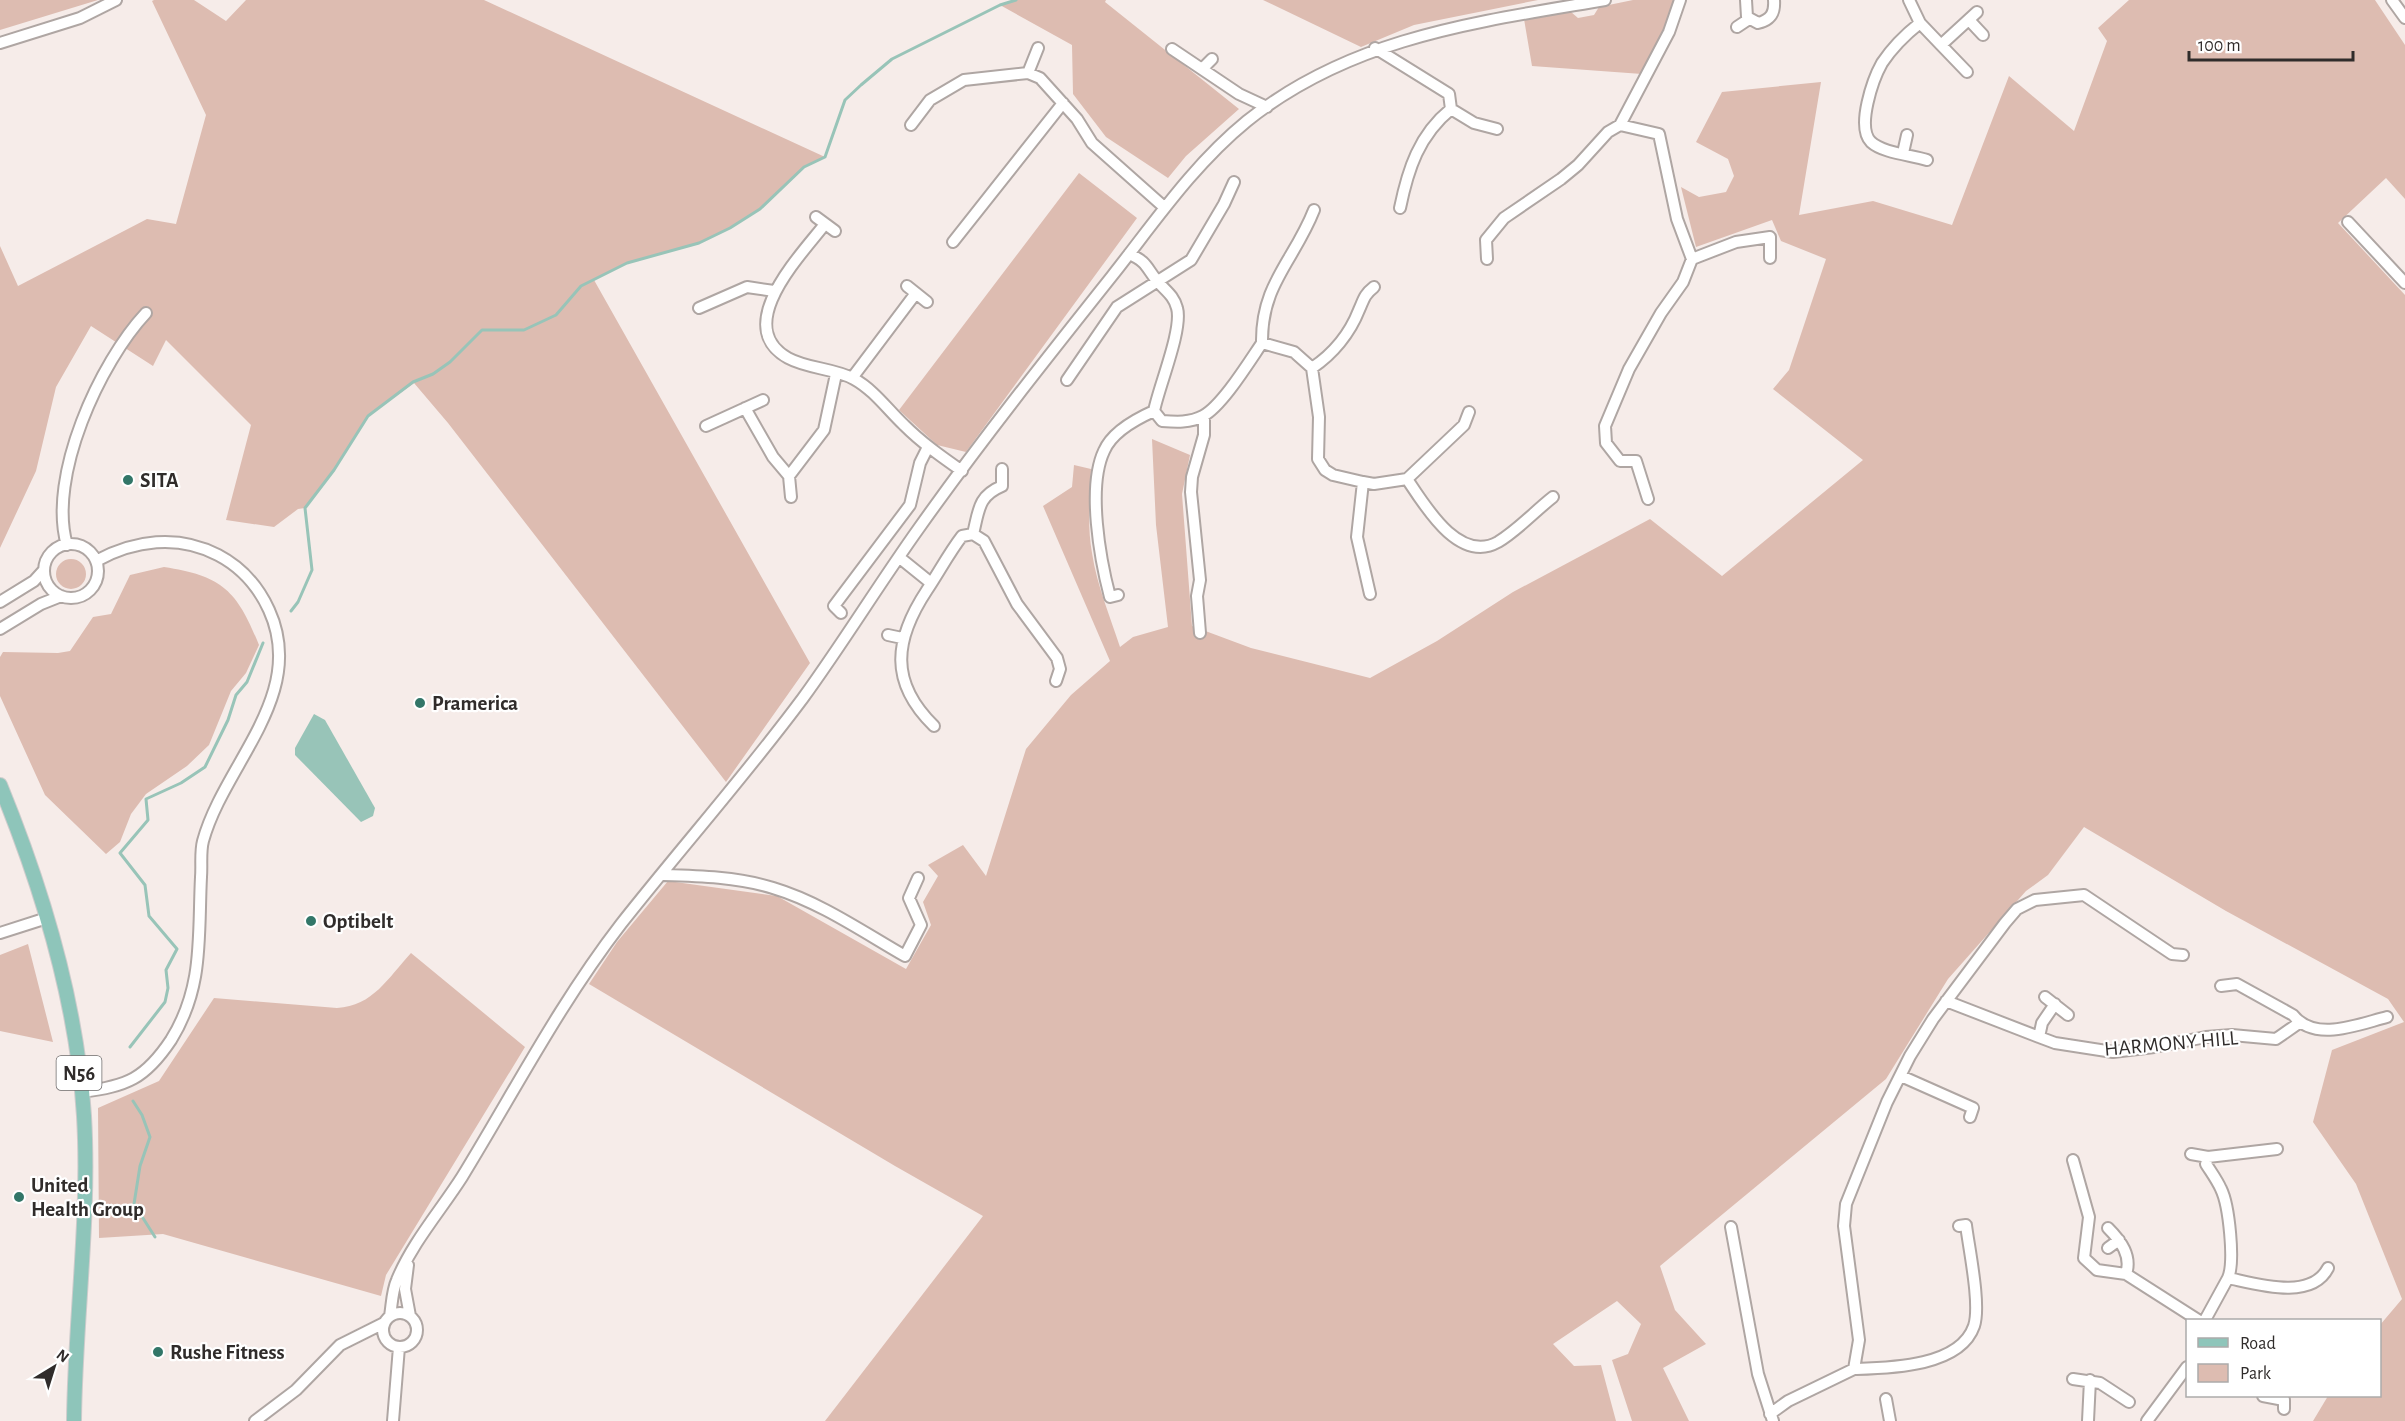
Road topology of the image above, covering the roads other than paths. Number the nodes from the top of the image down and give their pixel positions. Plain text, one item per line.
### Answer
1 (116, 0) edge
2 (1605, 0) edge
3 (1680, 0) edge
4 (1746, 0) edge
5 (1774, 0) edge
6 (1909, 0) edge
7 (2392, 0) edge
8 (2405, 18) edge
9 (1749, 19) junction
10 (1920, 22) junction
11 (1737, 27) dead end
12 (1983, 35) dead end
13 (0, 43) edge
14 (1941, 45) junction
15 (1038, 48) dead end
16 (1376, 48) junction
17 (1172, 49) dead end
18 (1212, 59) dead end
19 (1202, 69) junction
20 (1967, 72) dead end
21 (1028, 73) junction
22 (1063, 103) junction
23 (1267, 107) junction
24 (1451, 109) junction
25 (911, 125) dead end
26 (1620, 125) junction
27 (1497, 129) dead end
28 (1907, 135) dead end
29 (1903, 153) junction
30 (1927, 160) dead end
31 (1234, 182) dead end
32 (1164, 207) junction
33 (1400, 208) dead end
34 (1314, 210) dead end
35 (2348, 222) dead end
36 (835, 231) dead end
37 (953, 242) dead end
38 (1129, 254) junction
39 (1770, 258) dead end
40 (1488, 260) dead end
41 (1692, 260) junction
42 (1157, 281) junction
43 (2405, 284) edge
44 (907, 286) dead end
45 (1374, 287) dead end
46 (774, 291) junction
47 (916, 293) junction
48 (927, 302) dead end
49 (699, 308) dead end
50 (146, 313) dead end
51 (1262, 343) junction
52 (1312, 368) junction
53 (836, 374) junction
54 (852, 378) junction
55 (1067, 380) dead end
56 (763, 400) dead end
57 (745, 408) junction
58 (1154, 411) junction
59 (1469, 412) dead end
60 (1204, 416) junction
61 (706, 426) dead end
62 (928, 447) junction
63 (1002, 469) dead end
64 (962, 471) junction
65 (789, 476) junction
66 (1407, 479) junction
67 (1363, 482) junction
68 (791, 497) dead end
69 (1553, 497) dead end
70 (1648, 499) dead end
71 (973, 534) junction
72 (67, 545) junction
73 (900, 558) junction
74 (96, 561) junction
75 (44, 570) junction
76 (931, 582) junction
77 (1370, 594) dead end
78 (1118, 595) dead end
79 (60, 596) junction
80 (0, 602) edge
81 (841, 613) dead end
82 (0, 629) edge
83 (1200, 633) dead end
84 (888, 635) dead end
85 (902, 638) junction
86 (1056, 681) dead end
87 (934, 726) dead end
88 (0, 785) edge
89 (663, 874) junction
90 (918, 878) dead end
91 (47, 918) junction
92 (0, 933) edge
93 (2183, 955) dead end
94 (2221, 986) dead end
95 (2045, 997) dead end
96 (1946, 1001) junction
97 (2055, 1004) junction
98 (2068, 1014) dead end
99 (2387, 1017) dead end
100 (2299, 1023) junction
101 (2039, 1037) junction
102 (1901, 1076) junction
103 (82, 1092) junction
104 (1970, 1117) dead end
105 (2277, 1149) dead end
106 (2191, 1154) dead end
107 (2208, 1158) junction
108 (2073, 1160) dead end
109 (1959, 1226) dead end
110 (1731, 1227) dead end
111 (2108, 1228) dead end
112 (2119, 1240) junction
113 (2108, 1248) dead end
114 (409, 1259) junction
115 (2328, 1268) dead end
116 (2126, 1274) junction
117 (2228, 1278) junction
118 (410, 1316) junction
119 (2196, 1319) edge
120 (2206, 1319) edge
121 (387, 1320) junction
122 (360, 1335) junction
123 (385, 1339) junction
124 (399, 1347) junction
125 (2186, 1368) edge
126 (1854, 1369) junction
127 (2073, 1379) dead end
128 (2090, 1380) junction
129 (2271, 1397) edge
130 (1886, 1399) dead end
131 (2129, 1402) dead end
132 (2284, 1409) dead end
133 (1772, 1417) edge
134 (74, 1421) edge
135 (255, 1421) edge
136 (393, 1421) edge
137 (1890, 1421) edge
138 (2088, 1421) edge
139 (2147, 1421) edge

1 - 13 street
2 - 16 street
3 - 26 street
4 - 9 street
5 - 9 street
6 - 10 street
7 - 8 street
9 - 11 street
10 - 14 street
10 - 29 street
12 - 14 street
14 - 20 street
15 - 21 street
16 - 23 street
16 - 24 street
17 - 19 street
18 - 19 street
19 - 23 street
21 - 22 street
21 - 25 street
22 - 32 street
22 - 37 street
23 - 32 street
24 - 27 street
24 - 33 street
26 - 40 street
26 - 41 street
28 - 29 street
29 - 30 street
31 - 42 street
32 - 38 street
34 - 51 street
35 - 43 street
36 - 46 street
38 - 42 street
38 - 64 street
39 - 41 street
41 - 70 street
42 - 55 street
42 - 58 street
44 - 47 street
45 - 52 street
46 - 49 street
46 - 53 street
47 - 48 street
47 - 54 street
50 - 72 street
51 - 52 street
51 - 60 street
52 - 67 street
53 - 54 street
53 - 65 street
54 - 62 street
56 - 57 street
57 - 61 street
57 - 65 street
58 - 60 street
58 - 78 street
59 - 66 street
60 - 83 street
62 - 64 street
62 - 81 street
63 - 71 street
64 - 73 street
65 - 68 street
66 - 67 street
66 - 69 street
67 - 77 street
71 - 76 street
71 - 86 street
72 - 74 street
72 - 75 street
73 - 76 street
73 - 89 street
74 - 79 street
74 - 103 street
75 - 79 street
75 - 80 street
76 - 85 street
79 - 82 street
84 - 85 street
85 - 87 street
88 - 91 main road, N56
89 - 90 street
89 - 114 street
91 - 92 street
91 - 103 main road, N56
93 - 96 street
94 - 100 street
95 - 97 street
96 - 101 street, HARMONY HILL
96 - 102 street
97 - 98 street
97 - 101 street
99 - 100 street
100 - 101 street, HARMONY HILL
102 - 104 street
102 - 126 street
103 - 134 main road, N56
105 - 107 street
106 - 107 street
107 - 117 street
108 - 116 street
109 - 126 street
110 - 133 street
111 - 112 street
112 - 113 street
112 - 116 street
114 - 118 street
114 - 121 street
115 - 117 street
116 - 119 street
117 - 120 street
118 - 121 street
118 - 124 street
121 - 122 street
121 - 123 street
122 - 123 street
122 - 135 street
123 - 124 street
124 - 136 street
125 - 139 street
126 - 133 street
127 - 128 street
128 - 131 street
128 - 138 street
129 - 132 street
130 - 137 street

